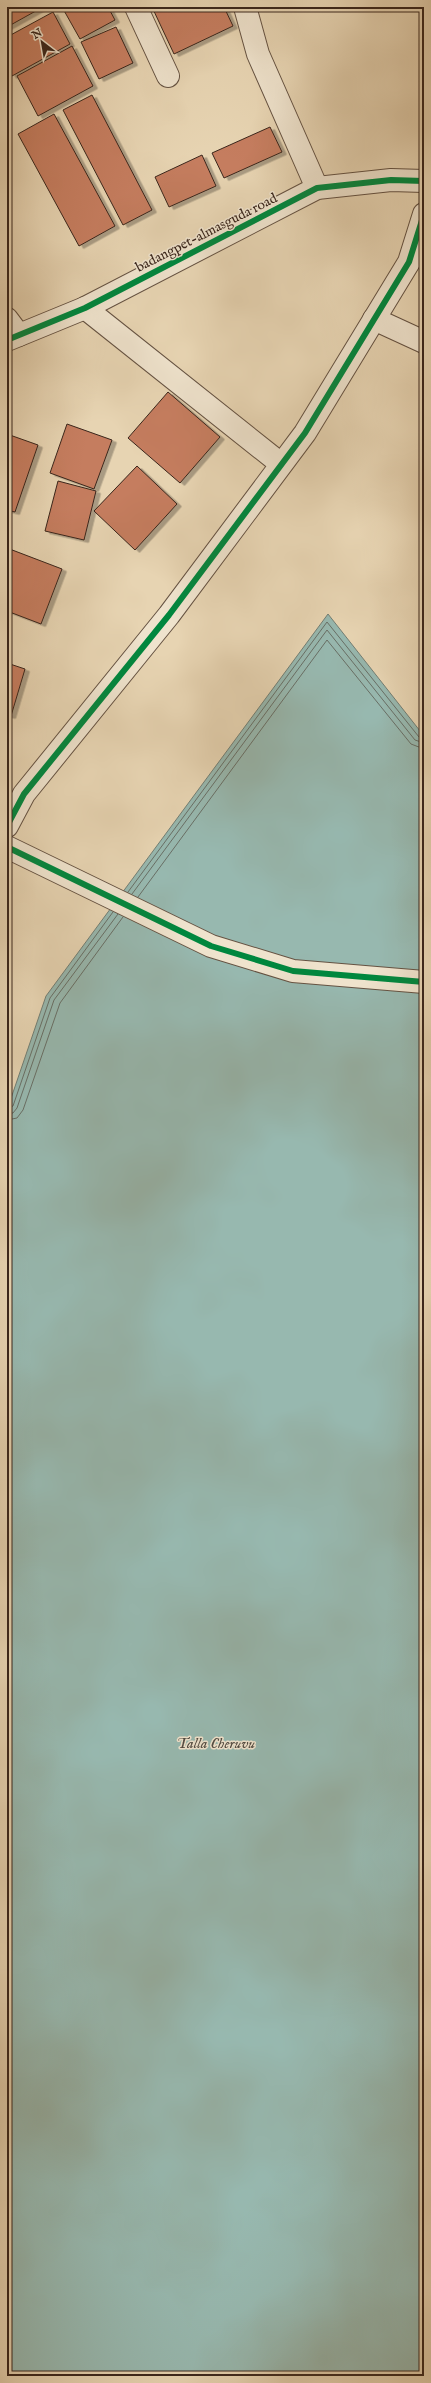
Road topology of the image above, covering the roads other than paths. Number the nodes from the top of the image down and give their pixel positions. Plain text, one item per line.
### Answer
1 (136, 7) edge
2 (245, 7) edge
3 (168, 76) dead end
4 (424, 181) edge
5 (317, 188) junction
6 (424, 214) edge
7 (85, 308) junction
8 (374, 319) junction
9 (11, 331) edge
10 (424, 342) edge
11 (281, 464) junction
12 (16, 797) edge
13 (7, 826) edge
14 (7, 846) edge
15 (424, 982) edge

1 - 3 street
2 - 5 street
4 - 5 street, badangpet-almasguda road
5 - 7 street, badangpet-almasguda road
6 - 8 street
7 - 9 street, badangpet-almasguda road
7 - 11 street
8 - 10 street
8 - 11 street
11 - 12 street
12 - 13 street
14 - 15 street

